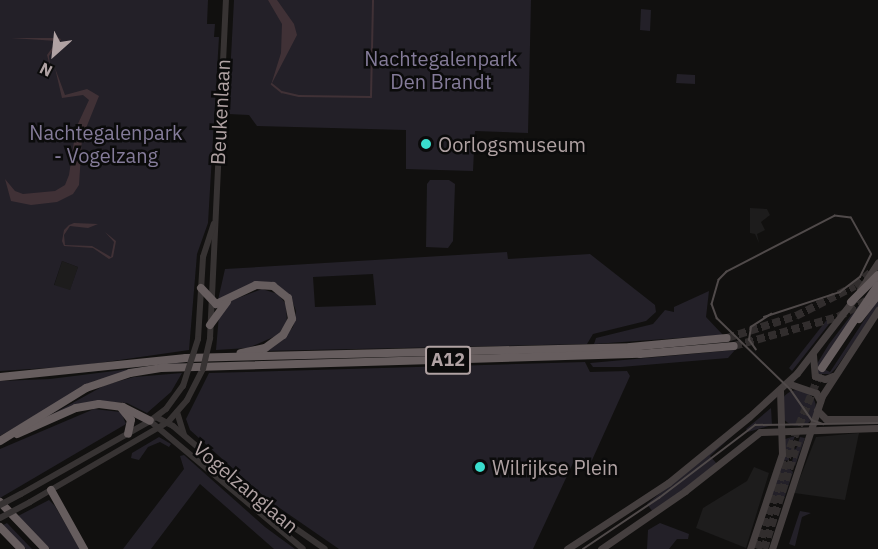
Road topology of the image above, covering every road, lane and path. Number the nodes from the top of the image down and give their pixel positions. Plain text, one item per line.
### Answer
1 (226, 0) edge
2 (214, 224) junction
3 (878, 262) edge
4 (878, 275) edge
5 (878, 285) edge
6 (201, 288) junction
7 (878, 295) edge
8 (231, 297) junction
9 (212, 302) junction
10 (851, 302) junction
11 (878, 310) edge
12 (210, 325) junction
13 (727, 338) tunnel mouth
14 (734, 346) tunnel mouth
15 (813, 355) junction
16 (233, 357) junction
17 (827, 371) junction
18 (0, 377) edge
19 (787, 383) junction
20 (780, 390) junction
21 (820, 401) junction
22 (117, 405) junction
23 (817, 410) junction
24 (177, 412) junction
25 (153, 419) junction
26 (878, 419) edge
27 (168, 422) junction
28 (159, 428) junction
29 (878, 428) edge
30 (782, 429) junction
31 (810, 429) junction
32 (128, 434) junction
33 (185, 435) junction
34 (4, 438) edge
35 (45, 481) junction
36 (51, 490) junction
37 (0, 503) edge
38 (0, 510) edge
39 (0, 518) edge
40 (0, 527) edge
41 (21, 549) edge
42 (38, 549) edge
43 (45, 549) edge
44 (84, 549) edge
45 (303, 549) edge
46 (325, 549) edge
47 (567, 549) edge
48 (601, 549) edge
49 (750, 549) edge
50 (772, 549) edge

1 - 2 street, Beukenlaan
2 - 6 street, Beukenlaan
2 - 9 street, Beukenlaan
3 - 10 main road
4 - 10 highway
5 - 17 highway
6 - 9 highway
6 - 25 street, Beukenlaan, bridge
7 - 17 highway
8 - 9 highway
8 - 12 highway
8 - 16 highway
9 - 12 street, Beukenlaan
10 - 15 main road
11 - 17 main road
12 - 24 street, Beukenlaan, bridge
13 - 16 highway, A12
14 - 34 highway, A12
15 - 17 main road
15 - 19 main road
16 - 18 highway, A12
17 - 21 main road
19 - 20 main road
19 - 21 main road
20 - 30 main road
20 - 47 main road
21 - 23 main road
22 - 25 highway
22 - 32 highway
22 - 34 highway
23 - 26 main road
23 - 31 main road
24 - 27 street, Beukenlaan
24 - 33 street
25 - 27 street, Vogelzanglaan
25 - 28 street, Vogelzanglaan
25 - 32 street
27 - 28 street, Beukenlaan
27 - 33 street, Vogelzanglaan
28 - 36 street, Beukenlaan
28 - 45 street, Vogelzanglaan
29 - 31 main road
30 - 31 main road
30 - 48 main road
30 - 49 main road
31 - 50 main road
32 - 35 street
33 - 46 street, Vogelzanglaan
35 - 36 street
35 - 37 street, bridge
36 - 39 street, Beukenlaan, bridge
36 - 44 highway
37 - 43 highway
38 - 42 highway
40 - 41 highway

